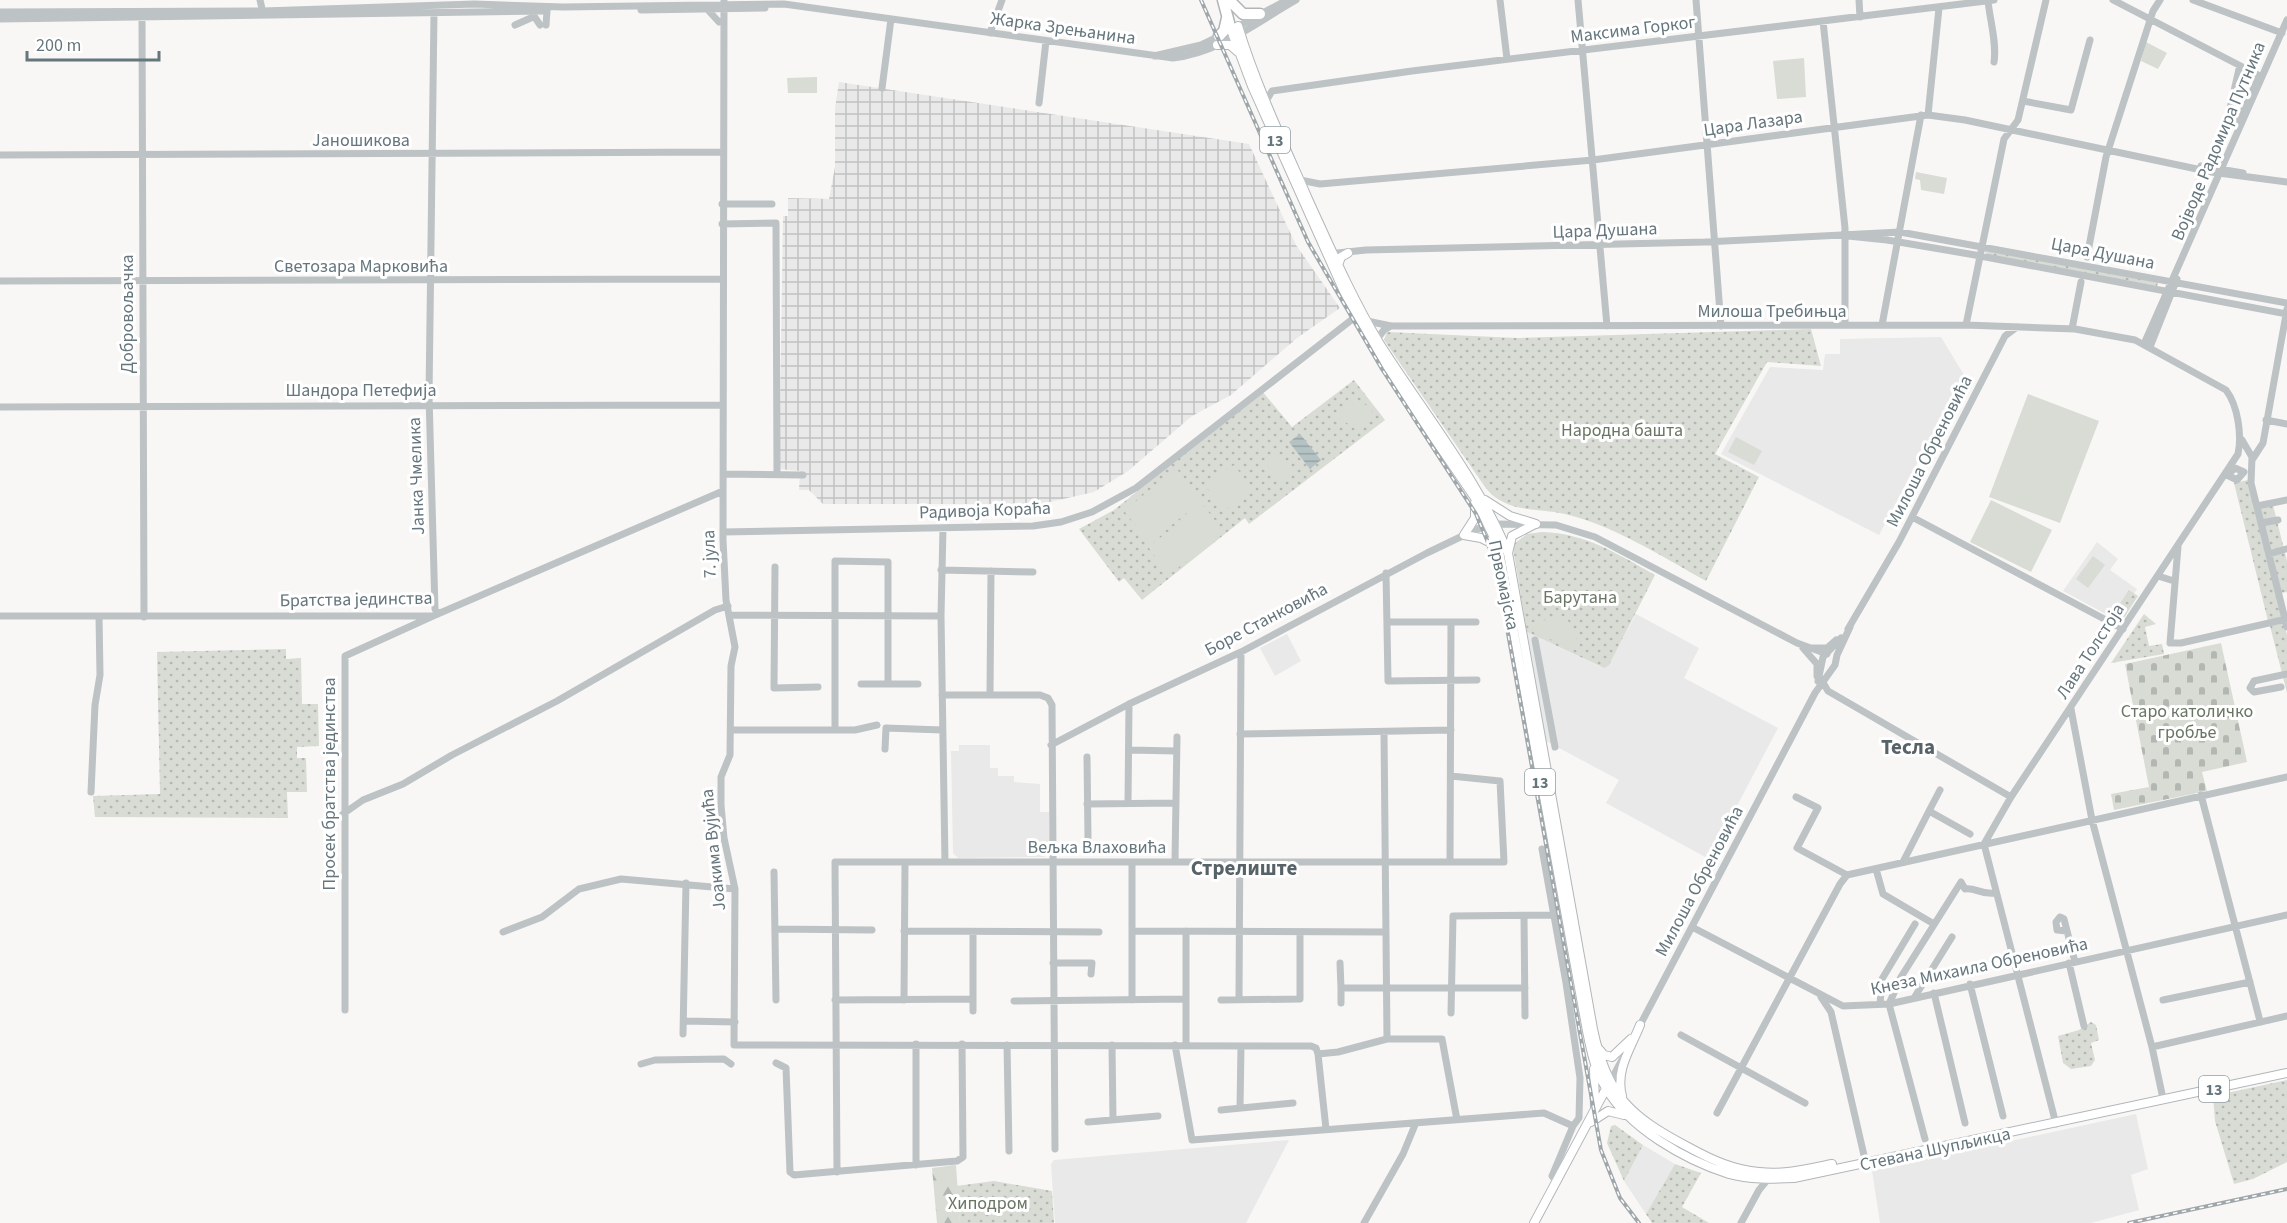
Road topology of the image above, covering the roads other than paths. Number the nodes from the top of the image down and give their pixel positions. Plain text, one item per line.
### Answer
1 (260, 0) edge
2 (1002, 0) edge
3 (1287, 0) edge
4 (1296, 0) edge
5 (1500, 0) edge
6 (1578, 0) edge
7 (1696, 0) edge
8 (1859, 0) edge
9 (1991, 0) edge
10 (2046, 0) edge
11 (2112, 0) edge
12 (2160, 0) edge
13 (2193, 0) edge
14 (1228, 1) edge
15 (401, 3) edge
16 (569, 3) edge
17 (724, 3) edge
18 (1956, 3) edge
19 (1939, 8) junction
20 (707, 9) junction
21 (547, 11) junction
22 (0, 12) edge
23 (263, 13) junction
24 (434, 13) junction
25 (535, 13) junction
26 (1260, 14) junction
27 (142, 15) junction
28 (1227, 15) junction
29 (1860, 17) junction
30 (2150, 18) junction
31 (0, 19) edge
32 (891, 19) junction
33 (2287, 20) edge
34 (1823, 21) junction
35 (719, 22) junction
36 (515, 25) dead end
37 (1236, 32) junction
38 (990, 33) junction
39 (2282, 33) junction
40 (1699, 36) junction
41 (2090, 40) dead end
42 (1046, 41) junction
43 (1218, 41) junction
44 (1583, 50) junction
45 (1239, 53) junction
46 (1507, 59) junction
47 (1994, 62) dead end
48 (722, 63) junction
49 (2260, 78) junction
50 (1257, 81) junction
51 (882, 88) dead end
52 (1277, 90) junction
53 (1266, 101) junction
54 (2023, 101) junction
55 (1039, 103) dead end
56 (1925, 115) junction
57 (1835, 127) junction
58 (2011, 130) junction
59 (1707, 144) junction
60 (2108, 149) junction
61 (722, 152) junction
62 (0, 155) edge
63 (142, 155) junction
64 (430, 155) junction
65 (1593, 160) junction
66 (2221, 171) junction
67 (1300, 180) junction
68 (2287, 182) edge
69 (1320, 184) junction
70 (1308, 199) junction
71 (722, 204) junction
72 (772, 204) dead end
73 (722, 224) junction
74 (1900, 232) junction
75 (1846, 236) junction
76 (1714, 242) junction
77 (1898, 242) junction
78 (1601, 245) junction
79 (1982, 246) junction
80 (1366, 250) junction
81 (1328, 251) junction
82 (1348, 253) junction
83 (1980, 256) junction
84 (2087, 257) dead end
85 (1338, 265) junction
86 (722, 279) junction
87 (0, 281) edge
88 (142, 281) junction
89 (430, 281) junction
90 (2081, 282) dead end
91 (2174, 283) junction
92 (2170, 293) junction
93 (2287, 303) edge
94 (2286, 312) edge
95 (1358, 314) junction
96 (1367, 321) junction
97 (1845, 325) junction
98 (1882, 325) junction
99 (1966, 325) junction
100 (1998, 325) junction
101 (1391, 326) junction
102 (1607, 326) junction
103 (1721, 326) junction
104 (2020, 326) junction
105 (2072, 329) junction
106 (2005, 336) junction
107 (1377, 339) junction
108 (2147, 346) junction
109 (142, 405) junction
110 (429, 405) junction
111 (723, 405) junction
112 (0, 406) edge
113 (2266, 420) junction
114 (2287, 424) edge
115 (2240, 435) junction
116 (2237, 455) junction
117 (2250, 457) junction
118 (2240, 466) junction
119 (723, 474) junction
120 (777, 474) junction
121 (803, 475) dead end
122 (2226, 476) junction
123 (2251, 483) junction
124 (723, 491) junction
125 (1478, 498) junction
126 (2287, 500) edge
127 (2257, 506) junction
128 (1912, 517) junction
129 (2278, 520) dead end
130 (2261, 523) junction
131 (1536, 524) junction
132 (1493, 525) junction
133 (943, 528) junction
134 (723, 532) junction
135 (1464, 535) junction
136 (1498, 546) junction
137 (2178, 546) junction
138 (2286, 549) edge
139 (1508, 554) junction
140 (2269, 554) junction
141 (775, 567) dead end
142 (941, 570) junction
143 (991, 571) junction
144 (1033, 572) dead end
145 (1386, 573) junction
146 (2158, 576) junction
147 (2175, 581) junction
148 (728, 606) junction
149 (774, 614) junction
150 (835, 614) junction
151 (436, 615) junction
152 (730, 615) junction
153 (888, 615) junction
154 (0, 616) edge
155 (99, 616) junction
156 (940, 616) junction
157 (144, 617) junction
158 (1388, 622) junction
159 (1451, 622) junction
160 (1476, 622) dead end
161 (2286, 622) edge
162 (2123, 629) junction
163 (1848, 630) junction
164 (1535, 640) dead end
165 (1803, 647) junction
166 (1241, 652) junction
167 (1828, 654) junction
168 (1836, 659) junction
169 (1822, 663) junction
170 (1832, 668) junction
171 (2287, 674) edge
172 (1451, 681) junction
173 (1477, 681) dead end
174 (1820, 683) junction
175 (861, 684) dead end
176 (888, 684) junction
177 (918, 684) dead end
178 (818, 687) dead end
179 (2281, 687) dead end
180 (990, 694) junction
181 (942, 695) junction
182 (1129, 704) junction
183 (2071, 709) junction
184 (877, 725) dead end
185 (835, 729) junction
186 (731, 730) junction
187 (942, 730) junction
188 (1451, 730) junction
189 (1384, 732) junction
190 (1240, 734) junction
191 (1177, 736) dead end
192 (1052, 745) junction
193 (1555, 747) dead end
194 (885, 750) dead end
195 (1129, 750) junction
196 (1176, 751) junction
197 (1087, 758) dead end
198 (1451, 776) junction
199 (2287, 777) edge
200 (1940, 790) dead end
201 (91, 792) dead end
202 (2201, 795) junction
203 (1796, 797) dead end
204 (2011, 797) junction
205 (1128, 803) junction
206 (1176, 803) junction
207 (1087, 804) junction
208 (1929, 811) junction
209 (343, 813) junction
210 (2092, 820) junction
211 (1970, 834) dead end
212 (1088, 837) dead end
213 (1984, 844) junction
214 (1542, 849) dead end
215 (1052, 861) junction
216 (1450, 861) junction
217 (905, 862) junction
218 (945, 862) junction
219 (1132, 862) junction
220 (1175, 862) junction
221 (1240, 862) junction
222 (1384, 862) junction
223 (1904, 862) junction
224 (1876, 868) junction
225 (774, 872) dead end
226 (1847, 875) junction
227 (686, 883) junction
228 (735, 889) junction
229 (1996, 893) junction
230 (1554, 915) junction
231 (2287, 915) edge
232 (1524, 916) junction
233 (1915, 924) dead end
234 (1934, 924) junction
235 (2236, 926) junction
236 (1692, 927) junction
237 (776, 929) junction
238 (835, 930) junction
239 (872, 930) dead end
240 (904, 931) junction
241 (1132, 931) junction
242 (1186, 931) junction
243 (503, 932) dead end
244 (973, 932) junction
245 (1100, 932) dead end
246 (1240, 932) junction
247 (1385, 932) junction
248 (2067, 932) dead end
249 (1053, 933) junction
250 (1300, 933) junction
251 (1952, 937) dead end
252 (2126, 951) junction
253 (2072, 962) junction
254 (1053, 963) junction
255 (1340, 963) dead end
256 (1091, 974) dead end
257 (2018, 974) junction
258 (1789, 979) junction
259 (2250, 982) junction
260 (1971, 984) junction
261 (1341, 988) junction
262 (1385, 988) junction
263 (1525, 988) junction
264 (1451, 989) junction
265 (1934, 993) junction
266 (1820, 995) junction
267 (1914, 998) junction
268 (973, 999) junction
269 (1186, 999) junction
270 (1221, 999) dead end
271 (1239, 999) junction
272 (777, 1000) dead end
273 (835, 1000) junction
274 (904, 1000) junction
275 (1053, 1000) junction
276 (1132, 1000) junction
277 (2163, 1000) dead end
278 (1014, 1001) dead end
279 (1341, 1003) dead end
280 (1880, 1004) junction
281 (1889, 1004) junction
282 (1843, 1006) junction
283 (345, 1010) dead end
284 (973, 1011) dead end
285 (1451, 1013) dead end
286 (1525, 1016) dead end
287 (2287, 1016) edge
288 (1833, 1020) junction
289 (684, 1021) junction
290 (735, 1022) junction
291 (2260, 1022) junction
292 (2085, 1026) dead end
293 (1638, 1029) junction
294 (683, 1034) dead end
295 (1681, 1035) dead end
296 (1387, 1039) junction
297 (916, 1044) junction
298 (962, 1044) junction
299 (1007, 1045) junction
300 (1052, 1045) junction
301 (1112, 1045) junction
302 (1175, 1045) junction
303 (1186, 1045) junction
304 (836, 1046) junction
305 (1241, 1046) junction
306 (2152, 1047) junction
307 (1597, 1048) junction
308 (1318, 1054) junction
309 (1593, 1058) junction
310 (776, 1063) dead end
311 (641, 1064) dead end
312 (731, 1064) dead end
313 (1741, 1067) junction
314 (2287, 1067) edge
315 (2287, 1073) edge
316 (1608, 1086) junction
317 (2162, 1094) junction
318 (1293, 1103) dead end
319 (1805, 1103) dead end
320 (1240, 1108) junction
321 (1221, 1110) dead end
322 (1595, 1110) junction
323 (1629, 1113) junction
324 (1716, 1113) dead end
325 (1158, 1116) dead end
326 (2003, 1116) dead end
327 (1113, 1120) junction
328 (1457, 1120) junction
329 (2055, 1121) junction
330 (1088, 1122) dead end
331 (1965, 1122) dead end
332 (1588, 1123) junction
333 (1575, 1124) junction
334 (1415, 1125) junction
335 (1326, 1129) junction
336 (1925, 1139) dead end
337 (1055, 1149) dead end
338 (1009, 1152) dead end
339 (1866, 1161) junction
340 (916, 1165) junction
341 (837, 1172) junction
342 (1758, 1179) junction
343 (1768, 1179) junction
344 (1557, 1182) junction
345 (1759, 1190) junction
346 (1364, 1223) edge
347 (1534, 1223) edge
348 (1741, 1223) edge

1 - 23 street
2 - 38 street
3 - 26 street, Жарка Зрењанина
4 - 37 street, Жарка Зрењанина
5 - 46 street
6 - 44 street
7 - 40 street
8 - 29 street
9 - 18 street, Максима Горког
9 - 47 street
10 - 54 street
11 - 30 street
12 - 30 street
13 - 39 street
14 - 26 highway
14 - 28 highway, 13
14 - 37 highway, 13
15 - 16 street
15 - 23 street
16 - 17 street
17 - 20 street
17 - 32 street, Жарка Зрењанина
17 - 35 street, 7. јула
17 - 48 street, 7. јула
18 - 19 street, Максима Горког
19 - 29 street, Максима Горког
19 - 56 street
20 - 21 street
20 - 35 street
21 - 25 street
21 - 25 street
22 - 27 street
23 - 24 street
23 - 27 street
24 - 25 street
24 - 64 street, Јанка Чмелика
25 - 36 street
26 - 37 street, Жарка Зрењанина
27 - 31 street
27 - 63 street, Добровољачка
28 - 37 highway, 13
28 - 43 highway
29 - 34 street, Максима Горког
30 - 49 street
30 - 60 street
32 - 38 street, Жарка Зрењанина
32 - 51 street
33 - 39 street, Војводе Радомира Путника
34 - 40 street, Максима Горког
34 - 57 street
35 - 48 street, 7. јула
37 - 43 street, Жарка Зрењанина
37 - 45 main road, Првомајска / 13
37 - 50 main road, Првомајска / 13
38 - 42 street, Жарка Зрењанина
39 - 49 street, Војводе Радомира Путника
40 - 44 street, Максима Горког
40 - 59 street
41 - 54 street
42 - 43 street, Жарка Зрењанина
42 - 55 street
43 - 45 main road
44 - 46 street, Максима Горког
44 - 65 street
45 - 81 main road, Првомајска / 13
46 - 52 street, Максима Горког
48 - 61 street, 7. јула
49 - 49 street
49 - 66 street, Војводе Радомира Путника
50 - 52 street
50 - 53 main road, Првомајска / 13
52 - 53 street
53 - 67 main road, Првомајска / 13
54 - 58 street
56 - 57 street, Цара Лазара
56 - 58 street, Цара Лазара
56 - 74 street
57 - 59 street, Цара Лазара
57 - 75 street
58 - 60 street, Цара Лазара
58 - 79 street
59 - 65 street, Цара Лазара
59 - 76 street
60 - 66 street, Цара Лазара
60 - 84 street
61 - 64 street, Јаношикова
61 - 71 street, 7. јула
62 - 63 street, Јаношикова
63 - 64 street, Јаношикова
63 - 88 street, Добровољачка
64 - 89 street, Јанка Чмелика
65 - 69 street, Цара Лазара
65 - 78 street
66 - 68 street, Цара Лазара
66 - 91 street, Војводе Радомира Путника
67 - 69 street, Цара Лазара
67 - 70 main road, Првомајска / 13
69 - 70 street
70 - 81 main road, Првомајска / 13
71 - 72 street
71 - 73 street, 7. јула
73 - 86 street, 7. јула
73 - 120 street
74 - 75 street, Цара Душана
74 - 77 street
74 - 79 street, Цара Душана
75 - 76 street, Цара Душана
75 - 77 street, Цара Душана
75 - 97 street
76 - 78 street, Цара Душана
76 - 103 street
77 - 83 street, Цара Душана
77 - 98 street
78 - 80 street, Цара Душана
78 - 102 street
79 - 83 street
79 - 91 street, Цара Душана
80 - 81 street, Цара Душана
80 - 82 street, Цара Душана
81 - 82 street, Цара Душана
81 - 85 main road, Првомајска / 13
81 - 95 main road, Првомајска / 13
82 - 85 main road
83 - 92 street, Цара Душана
83 - 99 street
85 - 95 main road, Првомајска / 13
86 - 89 street, Светозара Марковића
86 - 111 street, 7. јула
87 - 88 street, Светозара Марковића
88 - 89 street, Светозара Марковића
88 - 109 street, Добровољачка
89 - 110 street, Јанка Чмелика
90 - 105 street
91 - 92 street, Војводе Радомира Путника
91 - 93 street, Цара Душана
92 - 94 street, Цара Душана
92 - 108 street, Војводе Радомира Путника
94 - 113 street
95 - 96 main road, Првомајска / 13
95 - 125 main road, Првомајска / 13
95 - 133 street, Радивоја Кораћа
96 - 101 street, Милоша Требињца
96 - 107 main road, Првомајска / 13
97 - 98 street, Милоша Требињца
97 - 103 street, Милоша Требињца
98 - 99 street, Милоша Требињца
99 - 100 street, Милоша Требињца
100 - 104 street, Милоша Требињца
100 - 106 street
101 - 102 street, Милоша Требињца
101 - 107 street
102 - 103 street, Милоша Требињца
104 - 105 street, Милоша Требињца
104 - 106 street, Милоша Обреновића
105 - 108 street, Милоша Требињца
106 - 128 street, Милоша Обреновића
107 - 125 main road, Првомајска / 13
108 - 115 street, Милоша Требињца
109 - 110 street, Шандора Петефија
109 - 112 street, Шандора Петефија
109 - 157 street, Добровољачка
110 - 111 street, Шандора Петефија
110 - 151 street, Јанка Чмелика
111 - 119 street, 7. јула
113 - 114 street
113 - 117 street
115 - 116 street
115 - 117 street
116 - 117 street
116 - 118 street
116 - 122 street, Лава Толстоја
117 - 118 street, Лава Толстоја
117 - 123 street
118 - 122 street, Лава Толстоја
118 - 123 street
119 - 120 street
119 - 124 street, 7. јула
120 - 121 street
122 - 137 street, Лава Толстоја
123 - 127 street
124 - 134 street, 7. јула
124 - 151 street, Братства јединства
125 - 131 main road
125 - 132 main road, Првомајска / 13
125 - 135 main road
126 - 127 street
127 - 130 street
128 - 162 street
128 - 163 street, Милоша Обреновића
129 - 130 street
130 - 140 street
131 - 132 street
131 - 139 main road
131 - 165 street
132 - 135 street, Боре Станковића
132 - 136 main road, Првомајска / 13
132 - 139 main road, Првомајска / 13
133 - 134 street, Радивоја Кораћа
133 - 142 street
134 - 148 street, 7. јула
135 - 136 main road
135 - 145 street, Боре Станковића
136 - 309 main road, Првомајска / 13
137 - 146 street, Лава Толстоја
137 - 147 street
138 - 140 street
139 - 307 main road, Првомајска / 13
140 - 161 street
141 - 149 street
142 - 143 street
142 - 156 street
143 - 144 street
143 - 180 street
145 - 158 street
145 - 166 street, Боре Станковића
146 - 147 street
146 - 162 street, Лава Толстоја
147 - 161 street
148 - 152 street, Јоакима Вујића
148 - 209 street
149 - 150 street
149 - 152 street
149 - 178 street
150 - 153 street
150 - 153 street
150 - 185 street
151 - 157 street, Братства јединства
151 - 209 street, Просек братства јединства
152 - 186 street, Јоакима Вујића
153 - 156 street
153 - 176 street
154 - 155 street, Братства јединства
155 - 157 street, Братства јединства
155 - 201 street
156 - 181 street
158 - 159 street
158 - 172 street
159 - 160 street
159 - 172 street
162 - 183 street, Лава Толстоја
163 - 165 street
163 - 167 street
163 - 168 street
164 - 193 street
165 - 167 street
165 - 169 street
165 - 174 street
166 - 182 street, Боре Станковића
166 - 190 street
167 - 168 street
167 - 169 street
168 - 170 street
169 - 170 street
169 - 174 street
170 - 174 street
171 - 179 street
172 - 173 street
172 - 188 street
174 - 204 street
174 - 236 street, Милоша Обреновића
175 - 176 street
176 - 177 street
180 - 181 street
180 - 192 street
181 - 187 street
182 - 192 street, Боре Станковића
182 - 195 street
183 - 204 street, Лава Толстоја
183 - 210 street
184 - 185 street
185 - 186 street
186 - 228 street, Јоакима Вујића
187 - 194 street
187 - 218 street
188 - 189 street
188 - 198 street
189 - 190 street
189 - 222 street
190 - 221 street
191 - 196 street
192 - 215 street
195 - 196 street
195 - 205 street
196 - 206 street
197 - 207 street
198 - 216 street
198 - 216 street, Вељка Влаховића
199 - 202 street
200 - 208 street
202 - 210 street
202 - 235 street
203 - 226 street
204 - 213 street, Лава Толстоја
205 - 206 street
205 - 207 street
206 - 220 street
207 - 212 street
208 - 211 street
208 - 223 street
209 - 283 street, Просек братства јединства
210 - 213 street
210 - 252 street
213 - 223 street
213 - 229 street
214 - 230 street
215 - 218 street, Вељка Влаховића
215 - 219 street, Вељка Влаховића
215 - 249 street
216 - 222 street, Вељка Влаховића
217 - 218 street, Вељка Влаховића
217 - 238 street, Вељка Влаховића
217 - 240 street
219 - 220 street, Вељка Влаховића
219 - 241 street
220 - 221 street, Вељка Влаховића
221 - 222 street, Вељка Влаховића
221 - 246 street
222 - 247 street
223 - 224 street
224 - 226 street
224 - 234 street
225 - 237 street
226 - 258 street
227 - 228 street
227 - 243 street
227 - 289 street
228 - 290 street, Јоакима Вујића
229 - 234 street
229 - 257 street
230 - 232 street
230 - 333 street
231 - 235 street, Кнеза Михаила Обреновића
232 - 263 street
232 - 264 street
233 - 280 street
234 - 281 street
235 - 252 street, Кнеза Михаила Обреновића
235 - 259 street
236 - 258 street, Кнеза Михаила Обреновића
236 - 293 street, Милоша Обреновића
237 - 238 street
237 - 272 street
238 - 239 street
238 - 273 street
240 - 244 street
240 - 274 street
241 - 242 street
241 - 276 street
242 - 246 street
242 - 269 street
244 - 249 street
244 - 268 street
245 - 249 street
246 - 250 street
246 - 271 street
247 - 250 street
247 - 262 street
248 - 253 street
249 - 254 street
250 - 271 street
251 - 267 street
252 - 253 street, Кнеза Михаила Обреновића
252 - 306 street
253 - 257 street, Кнеза Михаила Обреновића
253 - 292 street
254 - 256 street
254 - 275 street
255 - 261 street
257 - 260 street, Кнеза Михаила Обреновића
257 - 329 street
258 - 266 street, Кнеза Михаила Обреновића
258 - 313 street
259 - 277 street
259 - 291 street
260 - 265 street, Кнеза Михаила Обреновића
260 - 326 street
261 - 262 street
261 - 279 street
262 - 264 street
262 - 296 street
263 - 264 street
263 - 286 street
264 - 285 street
265 - 267 street, Кнеза Михаила Обреновића
265 - 331 street
266 - 282 street, Кнеза Михаила Обреновића
266 - 288 street
267 - 281 street, Кнеза Михаила Обреновића
268 - 274 street
268 - 284 street
269 - 276 street
269 - 303 street
270 - 271 street
273 - 274 street
273 - 304 street
275 - 276 street
275 - 278 street
275 - 300 street
280 - 281 street, Кнеза Михаила Обреновића
280 - 282 street, Кнеза Михаила Обреновића
281 - 336 street
282 - 288 street
287 - 291 street
288 - 339 street
289 - 290 street
289 - 294 street
290 - 304 street, Јоакима Вујића
291 - 306 street
293 - 307 main road
293 - 316 street, Милоша Обреновића
293 - 323 main road
295 - 313 street
296 - 308 street
296 - 328 street
297 - 298 street
297 - 304 street
297 - 340 street
298 - 299 street
298 - 340 street
299 - 300 street
299 - 338 street
300 - 301 street
300 - 337 street
301 - 302 street
301 - 327 street
302 - 303 street
302 - 335 street
303 - 305 street
304 - 341 street
305 - 308 street
305 - 320 street
306 - 317 street
307 - 316 main road, Првомајска / 13
308 - 335 street
309 - 316 main road, Првомајска / 13
309 - 322 main road
310 - 341 street
311 - 312 street
313 - 319 street
313 - 324 street
314 - 317 main road, Стевана Шупљикца / 13
315 - 329 main road, Стевана Шупљикца / 13
316 - 322 main road
316 - 323 main road, Стевана Шупљикца / 13
317 - 329 main road, Стевана Шупљикца / 13
318 - 320 street
320 - 321 street
322 - 332 main road
323 - 332 main road
323 - 339 main road, Стевана Шупљикца / 13
323 - 342 main road, Стевана Шупљикца / 13
325 - 327 street
327 - 330 street
328 - 333 street
328 - 334 street
329 - 339 main road, Стевана Шупљикца / 13
332 - 344 main road
333 - 344 street
334 - 335 street
334 - 346 street
339 - 343 main road, Стевана Шупљикца / 13
340 - 341 street
342 - 343 main road, Стевана Шупљикца / 13
342 - 345 street
343 - 345 street
344 - 347 main road
345 - 348 street

